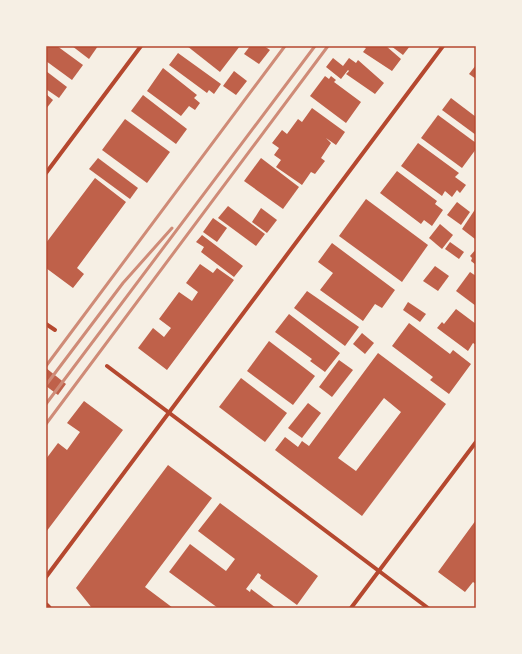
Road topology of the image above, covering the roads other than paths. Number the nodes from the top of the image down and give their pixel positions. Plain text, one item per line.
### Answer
1 (141, 46) edge
2 (443, 46) edge
3 (46, 173) edge
4 (46, 324) edge
5 (55, 330) dead end
6 (107, 366) dead end
7 (170, 413) junction
8 (476, 442) edge
9 (379, 571) junction
10 (46, 577) edge
11 (351, 608) edge
12 (428, 608) edge

1 - 3 street
2 - 7 street
4 - 5 street
6 - 7 street
7 - 9 street
7 - 10 street
8 - 9 street
9 - 11 street
9 - 12 street

